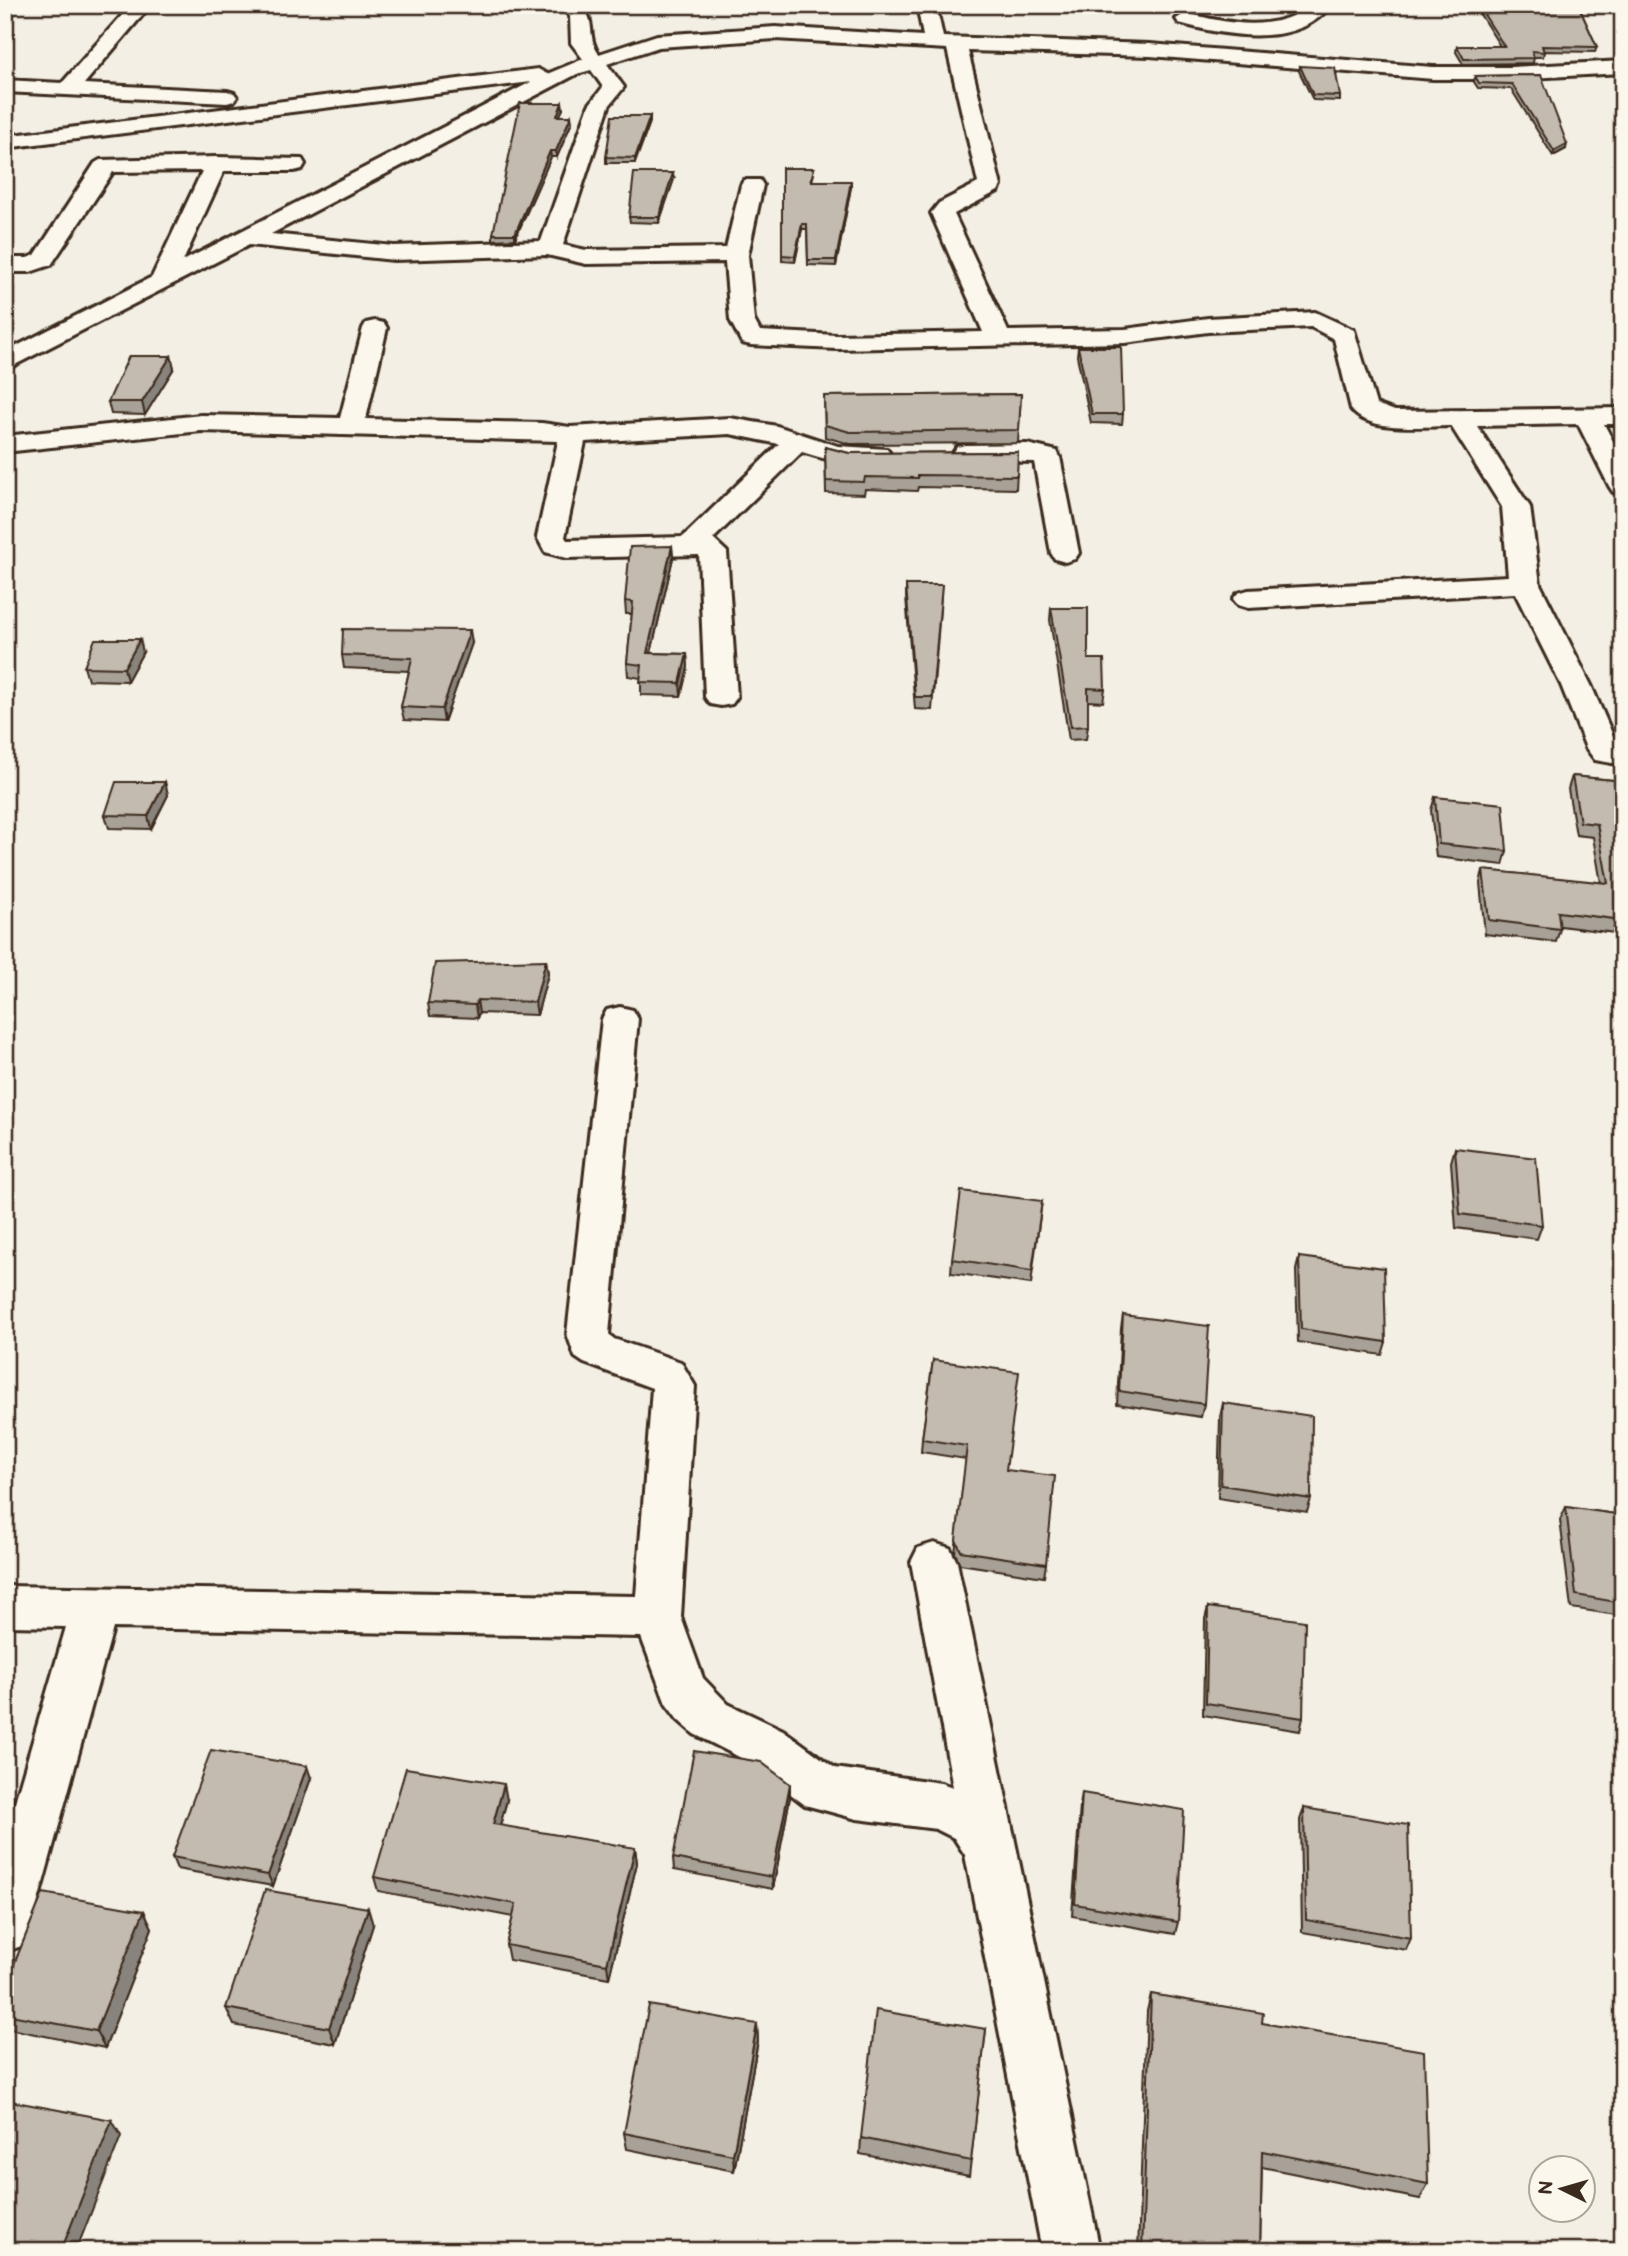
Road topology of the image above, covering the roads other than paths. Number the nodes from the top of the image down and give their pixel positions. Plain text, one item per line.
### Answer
1 (142, 5) edge
2 (567, 5) edge
3 (926, 5) edge
4 (1322, 5) edge
5 (1186, 19) dead end
6 (945, 43) junction
7 (596, 61) junction
8 (1623, 67) edge
9 (570, 70) junction
10 (5, 86) edge
11 (68, 89) junction
12 (237, 97) junction
13 (330, 103) junction
14 (260, 111) junction
15 (7, 148) edge
16 (216, 164) junction
17 (294, 164) dead end
18 (752, 185) dead end
19 (246, 238) junction
20 (547, 248) junction
21 (736, 255) junction
22 (5, 265) edge
23 (162, 281) junction
24 (375, 328) dead end
25 (998, 337) junction
26 (5, 362) edge
27 (1623, 416) edge
28 (1587, 417) junction
29 (1459, 418) junction
30 (351, 427) junction
31 (570, 435) junction
32 (798, 441) junction
33 (5, 444) edge
34 (944, 454) edge
35 (903, 455) edge
36 (1623, 486) edge
37 (691, 545) junction
38 (1065, 553) dead end
39 (1525, 584) junction
40 (1248, 599) dead end
41 (721, 697) dead end
42 (1623, 755) edge
43 (620, 1019) dead end
44 (934, 1562) dead end
45 (5, 1606) edge
46 (95, 1607) junction
47 (658, 1617) junction
48 (989, 1848) junction
49 (5, 1927) edge
50 (1070, 2251) edge

1 - 11 street
2 - 7 street
3 - 6 street
4 - 5 street
6 - 7 street
6 - 8 street
6 - 25 street
7 - 9 street
7 - 20 street
9 - 13 street
9 - 19 street
10 - 11 street
11 - 12 street
12 - 13 street
12 - 14 street
13 - 14 street
14 - 15 street
16 - 17 street
16 - 22 street
16 - 23 street
18 - 21 street
19 - 20 street
19 - 23 street
20 - 21 street
21 - 25 street
23 - 26 street
24 - 30 street
25 - 29 street
27 - 28 street
28 - 29 street
28 - 36 street
29 - 39 street
30 - 31 street
30 - 33 street
31 - 32 street
31 - 37 street
32 - 35 street
32 - 37 street
34 - 38 street
37 - 41 street
39 - 40 street
39 - 42 street
43 - 47 street
44 - 48 street
45 - 46 street
46 - 47 street
46 - 49 street
47 - 48 street
48 - 50 street

